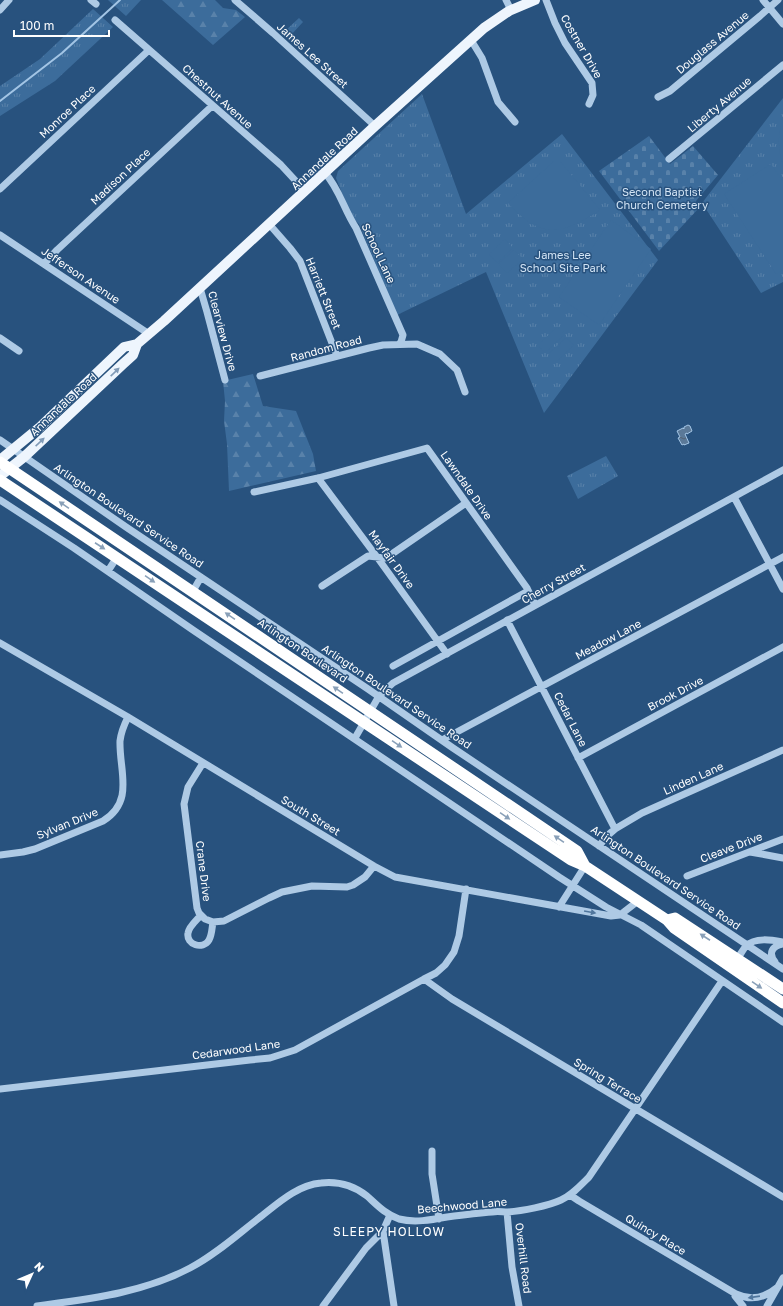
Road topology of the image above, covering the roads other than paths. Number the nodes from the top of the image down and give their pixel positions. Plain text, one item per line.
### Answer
1 (9, 0) edge
2 (235, 0) edge
3 (506, 0) edge
4 (535, 0) edge
5 (546, 0) edge
6 (763, 0) edge
7 (778, 0) edge
8 (769, 8) junction
9 (0, 10) edge
10 (511, 10) junction
11 (115, 20) dead end
12 (783, 24) edge
13 (470, 40) junction
14 (149, 50) junction
15 (783, 65) edge
16 (658, 97) dead end
17 (589, 104) dead end
18 (212, 106) junction
19 (515, 122) dead end
20 (375, 126) junction
21 (669, 159) dead end
22 (325, 173) junction
23 (0, 188) edge
24 (305, 191) junction
25 (269, 224) junction
26 (0, 235) edge
27 (44, 264) junction
28 (200, 288) junction
29 (149, 334) junction
30 (0, 338) edge
31 (137, 344) junction
32 (398, 344) junction
33 (19, 351) dead end
34 (337, 356) junction
35 (260, 376) dead end
36 (225, 380) dead end
37 (465, 392) dead end
38 (0, 440) edge
39 (14, 450) junction
40 (24, 457) junction
41 (3, 463) edge
42 (783, 470) edge
43 (0, 476) edge
44 (318, 478) junction
45 (0, 480) edge
46 (254, 492) dead end
47 (734, 497) junction
48 (0, 500) edge
49 (466, 502) junction
50 (117, 557) junction
51 (377, 557) junction
52 (783, 557) edge
53 (770, 564) junction
54 (108, 571) junction
55 (201, 577) junction
56 (322, 586) dead end
57 (783, 588) edge
58 (193, 591) junction
59 (528, 591) junction
60 (536, 605) junction
61 (507, 620) junction
62 (438, 642) junction
63 (0, 644) edge
64 (783, 647) edge
65 (446, 654) junction
66 (393, 666) dead end
67 (542, 688) junction
68 (379, 696) junction
69 (370, 712) junction
70 (128, 718) junction
71 (365, 722) junction
72 (355, 738) junction
73 (442, 740) junction
74 (783, 750) edge
75 (578, 758) junction
76 (204, 763) junction
77 (615, 829) junction
78 (783, 839) edge
79 (600, 846) junction
80 (750, 852) junction
81 (0, 855) edge
82 (783, 858) edge
83 (374, 866) junction
84 (585, 866) junction
85 (688, 876) dead end
86 (573, 886) junction
87 (466, 889) junction
88 (638, 901) junction
89 (559, 907) junction
90 (201, 915) junction
91 (620, 915) junction
92 (213, 922) junction
93 (783, 943) edge
94 (747, 945) junction
95 (735, 963) junction
96 (776, 964) junction
97 (783, 969) edge
98 (424, 979) junction
99 (722, 981) junction
100 (783, 989) edge
101 (783, 1003) edge
102 (783, 1022) edge
103 (0, 1089) edge
104 (635, 1109) junction
105 (432, 1151) dead end
106 (570, 1195) junction
107 (783, 1197) edge
108 (507, 1212) junction
109 (390, 1215) junction
110 (439, 1219) junction
111 (383, 1230) junction
112 (783, 1278) edge
113 (778, 1287) junction
114 (730, 1292) junction
115 (37, 1306) edge
116 (323, 1306) edge
117 (394, 1306) edge
118 (519, 1306) edge
119 (743, 1306) edge
120 (767, 1306) edge

1 - 9 street
2 - 20 street, James Lee Street
3 - 10 street
4 - 10 main road, Annandale Road
5 - 17 street, Costner Drive
6 - 8 street
7 - 8 street, Douglass Avenue
8 - 12 street
8 - 16 street, Douglass Avenue
10 - 13 main road, Annandale Road
11 - 14 street, Chestnut Avenue
13 - 19 street
13 - 20 main road, Annandale Road
14 - 18 street, Chestnut Avenue
14 - 23 street, Monroe Place
15 - 21 street, Liberty Avenue
18 - 24 street, Chestnut Avenue
18 - 27 street, Madison Place
20 - 22 main road, Annandale Road
22 - 24 main road, Annandale Road
22 - 32 street, School Lane
24 - 25 main road, Annandale Road
25 - 28 main road, Annandale Road
25 - 34 street, Harriett Street
26 - 27 street, Jefferson Avenue
27 - 29 street, Jefferson Avenue
28 - 29 main road, Annandale Road
28 - 36 street, Clearview Drive
29 - 31 main road, Annandale Road
30 - 33 street
31 - 39 main road, Annandale Road
40 -> 31 main road, Annandale Road
32 - 34 street, Random Road
32 - 37 street, Random Road
34 - 35 street, Random Road
38 - 39 street, Arlington Boulevard Service Road
39 - 40 street, Arlington Boulevard Service Road
39 - 41 main road, Annandale Road
40 - 41 main road, Annandale Road
40 - 55 street, Arlington Boulevard Service Road
41 - 43 main road, Annandale Road
58 -> 41 highway, Arlington Boulevard
42 - 47 street, Cherry Street
44 - 46 street, Lawndale Drive
44 - 49 street, Lawndale Drive
44 - 51 street, Mayfair Drive
45 -> 50 highway, Arlington Boulevard
47 - 53 street
47 - 60 street, Cherry Street
48 - 54 street
49 - 51 street
49 - 59 street, Lawndale Drive
50 - 54 street
50 -> 71 highway, Arlington Boulevard
51 - 56 street
51 - 62 street, Mayfair Drive
52 - 53 street, Meadow Lane
53 - 57 street
53 - 67 street, Meadow Lane
54 - 72 street
55 - 58 street
55 - 68 street, Arlington Boulevard Service Road
69 -> 58 highway, Arlington Boulevard
59 - 60 street, Lawndale Drive
59 - 62 street, Cherry Street
60 - 61 street, Cherry Street
61 - 65 street, Cherry Street
61 - 67 street, Cedar Lane
62 - 65 street, Mayfair Drive
62 - 66 street, Cherry Street
63 - 70 street, South Street
64 - 75 street, Brook Drive
65 - 68 street, Cherry Street
67 - 73 street, Meadow Lane
67 - 75 street, Cedar Lane
68 - 69 street, Cherry Street
68 - 73 street, Arlington Boulevard Service Road
69 - 71 street, Cherry Street
84 -> 69 highway, Arlington Boulevard
70 - 76 street, South Street
70 - 81 street, Sylvan Drive
71 - 72 street, Cherry Street
71 -> 84 highway, Arlington Boulevard
72 - 86 street
73 - 79 street, Arlington Boulevard Service Road
74 - 77 street, Linden Lane
75 - 77 street, Cedar Lane
76 - 83 street, South Street
76 - 90 street, Crane Drive
77 - 79 street, Linden Lane
78 - 80 street, Cleave Drive
79 - 94 street, Arlington Boulevard Service Road
80 - 82 street
80 - 85 street, Cleave Drive
83 - 87 street, South Street
83 - 92 street
84 - 86 street
84 - 88 highway, Arlington Boulevard
86 - 89 street
86 - 91 street
87 - 89 street, South Street
87 - 98 street, Cedarwood Lane
88 - 91 street
88 - 95 highway, Arlington Boulevard
89 -> 91 street, South Street
90 - 92 street, Crane Drive
90 - 92 street
91 - 99 street
93 - 94 street
93 - 96 street
94 - 95 street
94 - 96 street, Arlington Boulevard Service Road
95 - 100 highway, Arlington Boulevard
95 -> 101 highway, Arlington Boulevard
96 - 97 street, Arlington Boulevard Service Road
98 - 103 street, Cedarwood Lane
98 - 104 street, Spring Terrace
99 - 102 street
99 - 104 street, Beechwood Lane
104 - 106 street, Beechwood Lane
104 - 107 street, Spring Terrace
105 - 110 street
106 - 108 street, Beechwood Lane
106 - 114 street, Quincy Place
108 - 110 street, Beechwood Lane
108 - 118 street, Overhill Road
109 - 110 street, Beechwood Lane
109 - 111 street
109 - 115 street, Beechwood Lane
111 - 116 street
111 - 117 street
112 - 113 street
113 -> 114 street, Quincy Place
113 - 120 street
114 - 119 street, Quincy Place

